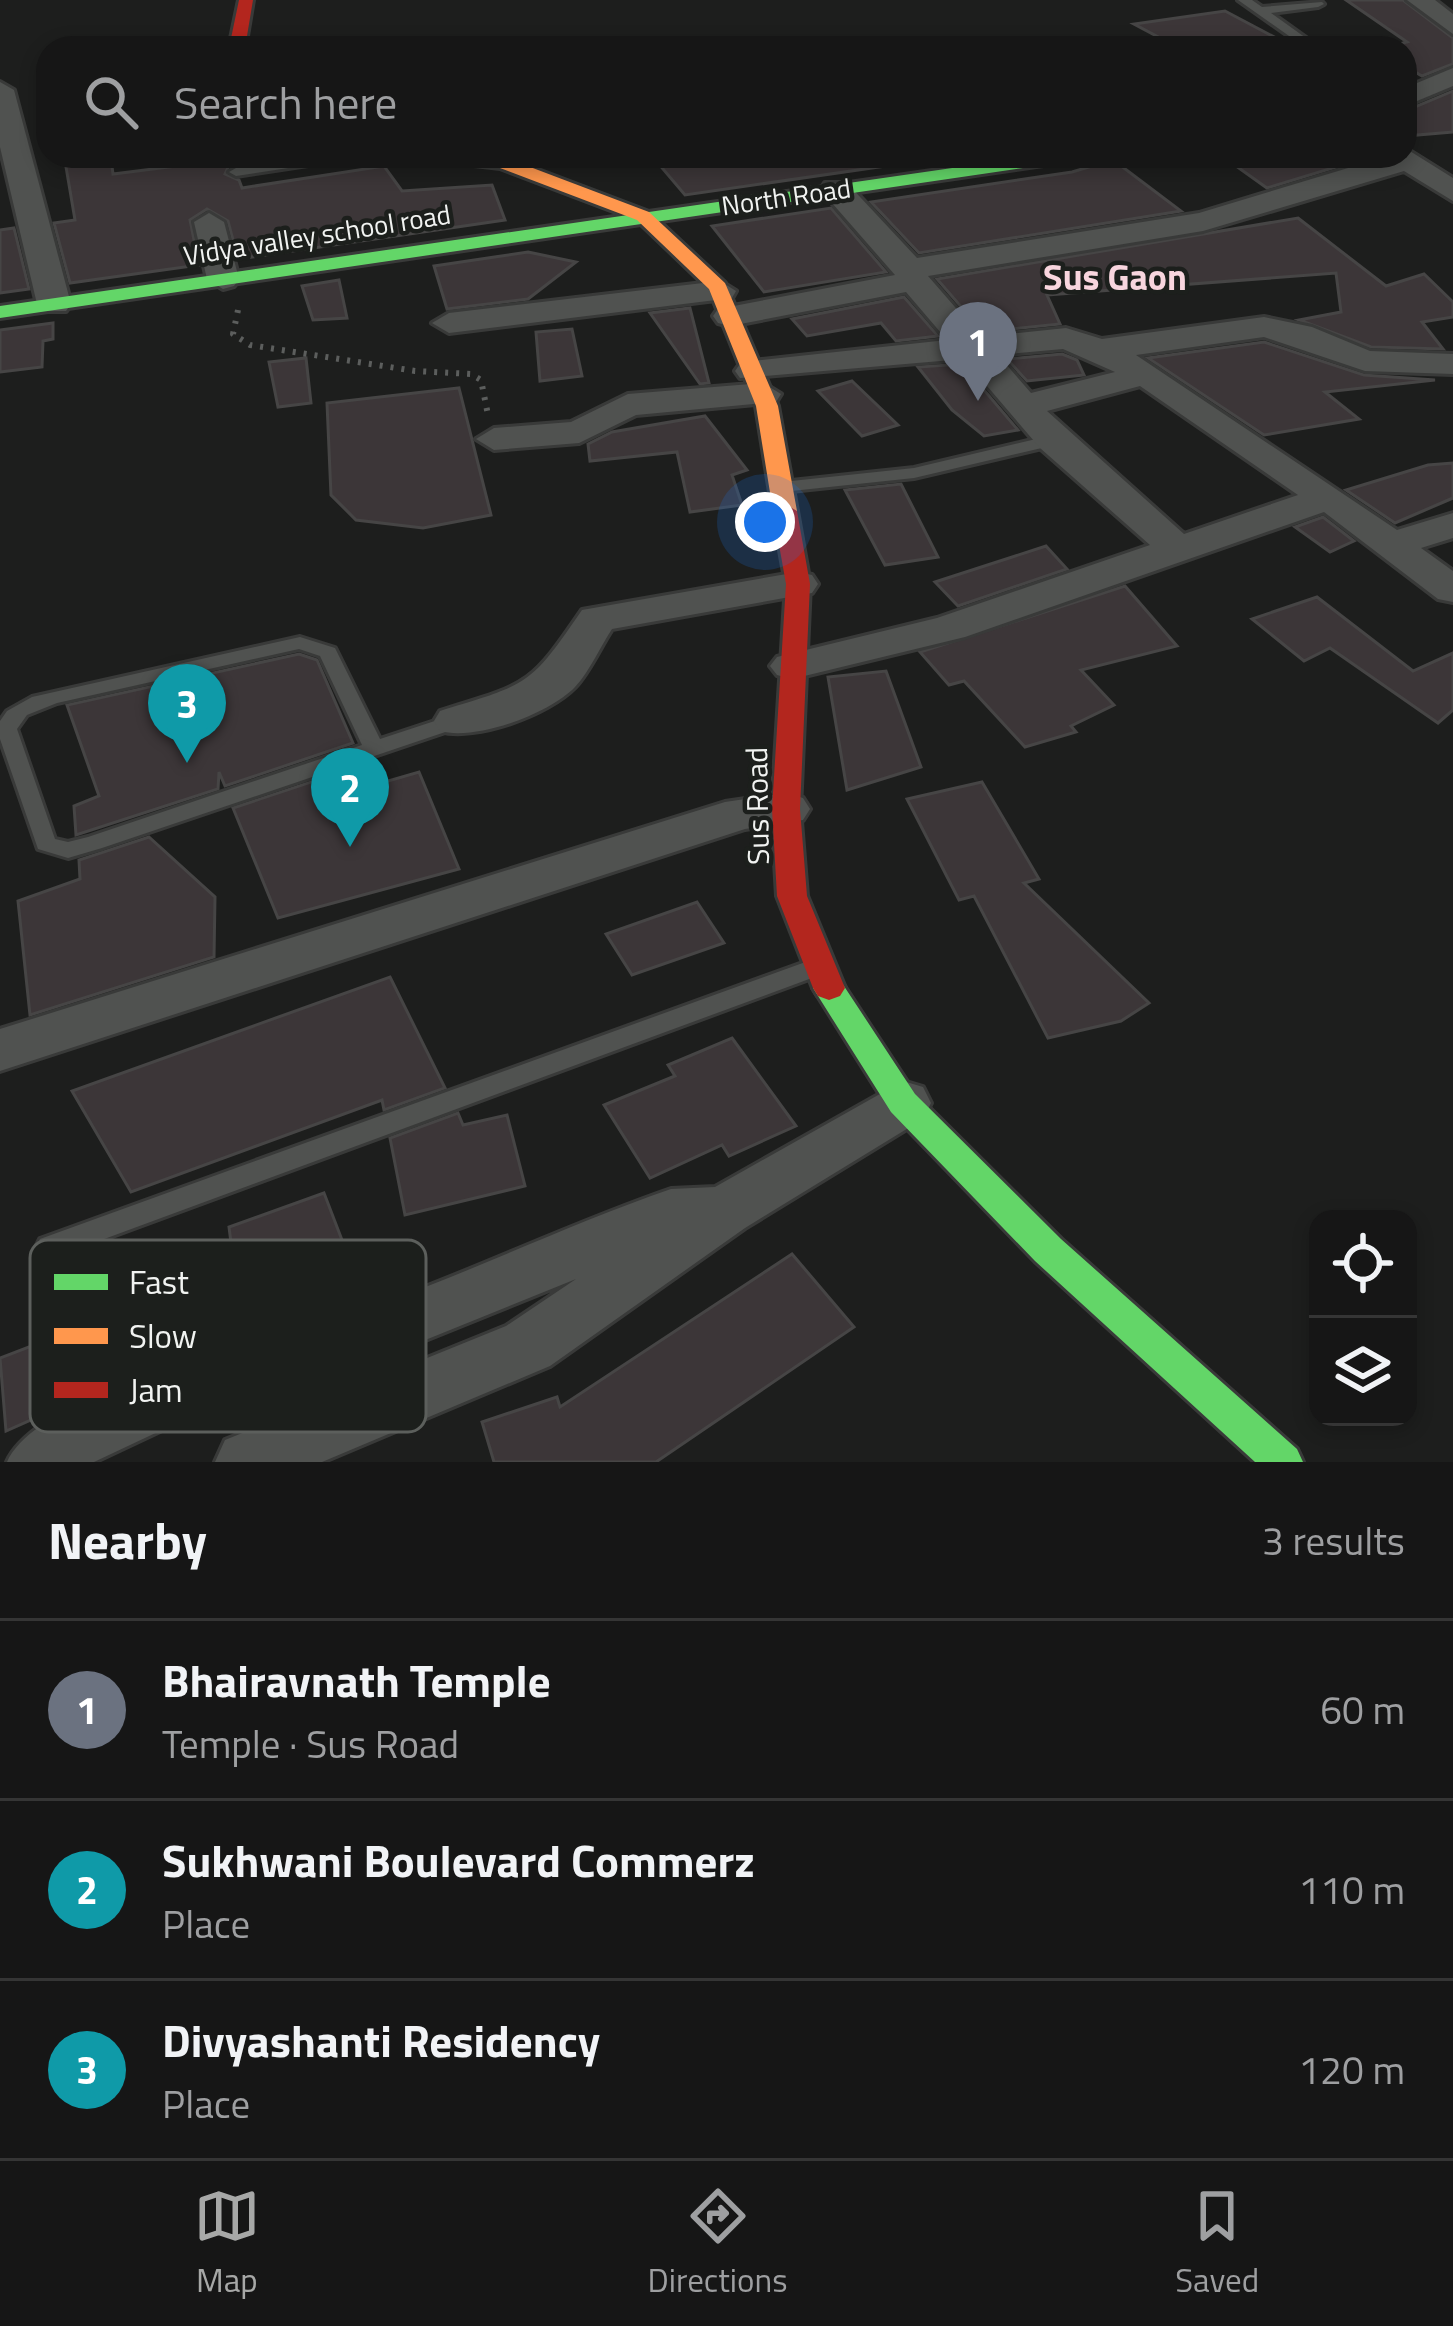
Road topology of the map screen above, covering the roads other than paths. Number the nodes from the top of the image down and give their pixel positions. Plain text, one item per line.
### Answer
1 (245, 0) edge
2 (1244, 0) edge
3 (1419, 0) edge
4 (1318, 4) dead end
5 (1257, 10) junction
6 (1453, 26) edge
7 (239, 36) edge
8 (1296, 36) edge
9 (1453, 76) edge
10 (1417, 92) edge
11 (2, 100) edge
12 (1417, 166) edge
13 (262, 168) edge
14 (516, 168) edge
15 (943, 168) edge
16 (1374, 168) edge
17 (236, 172) dead end
18 (836, 189) junction
19 (1453, 192) edge
20 (643, 215) junction
21 (209, 222) dead end
22 (911, 275) junction
23 (223, 279) junction
24 (725, 303) junction
25 (54, 304) junction
26 (0, 312) edge
27 (448, 323) dead end
28 (976, 348) junction
29 (1105, 349) junction
30 (1453, 364) edge
31 (1142, 375) junction
32 (758, 383) junction
33 (1025, 406) junction
34 (494, 439) road end
35 (1053, 440) junction
36 (781, 487) junction
37 (1329, 497) junction
38 (1453, 525) edge
39 (1390, 545) junction
40 (1178, 549) junction
41 (798, 584) junction
42 (1453, 590) edge
43 (792, 666) junction
44 (456, 721) joint
45 (374, 748) junction
46 (786, 809) junction
47 (820, 966) junction
48 (0, 1050) edge
49 (903, 1103) junction
50 (724, 1211) junction
51 (69, 1240) edge
52 (426, 1312) edge
53 (426, 1388) edge
54 (91, 1432) edge
55 (320, 1432) edge
56 (40, 1462) edge
57 (248, 1462) edge
58 (1282, 1462) edge

1 - 7 main road
2 - 5 lane
3 - 6 street
4 - 5 lane
5 - 8 lane
9 - 10 street
11 - 25 street
12 - 19 street
13 - 17 lane
14 - 20 main road, Sus Road
15 - 18 main road, North Road
16 - 22 street
18 - 20 main road, North Road
18 - 22 street
20 - 23 main road, Vidya valley school road
20 - 24 main road, Sus Road
21 - 23 street
22 - 24 street
22 - 28 street
23 - 25 main road, Vidya valley school road
24 - 27 street
24 - 32 main road, Sus Road
25 - 26 main road, Vidya valley school road
28 - 29 street
28 - 32 street
28 - 33 street
29 - 30 street
29 - 31 street
31 - 33 street
31 - 37 street
32 - 34 street
32 - 36 main road, Sus Road
33 - 35 street
35 - 36 lane
35 - 40 street
36 - 41 main road, Sus Road
37 - 39 street
37 - 40 street
38 - 39 street
39 - 42 street
40 - 43 street
41 - 43 main road, Sus Road
41 - 44 street
43 - 46 main road, Sus Road
44 - 45 lane
45 - 45 lane
46 - 47 main road, Sus Road
46 - 48 street
47 - 49 main road, Sus Road
47 - 51 lane
49 - 50 street
49 - 58 main road, Sus Road
50 - 52 street
50 - 53 street
54 - 56 street
55 - 57 street

